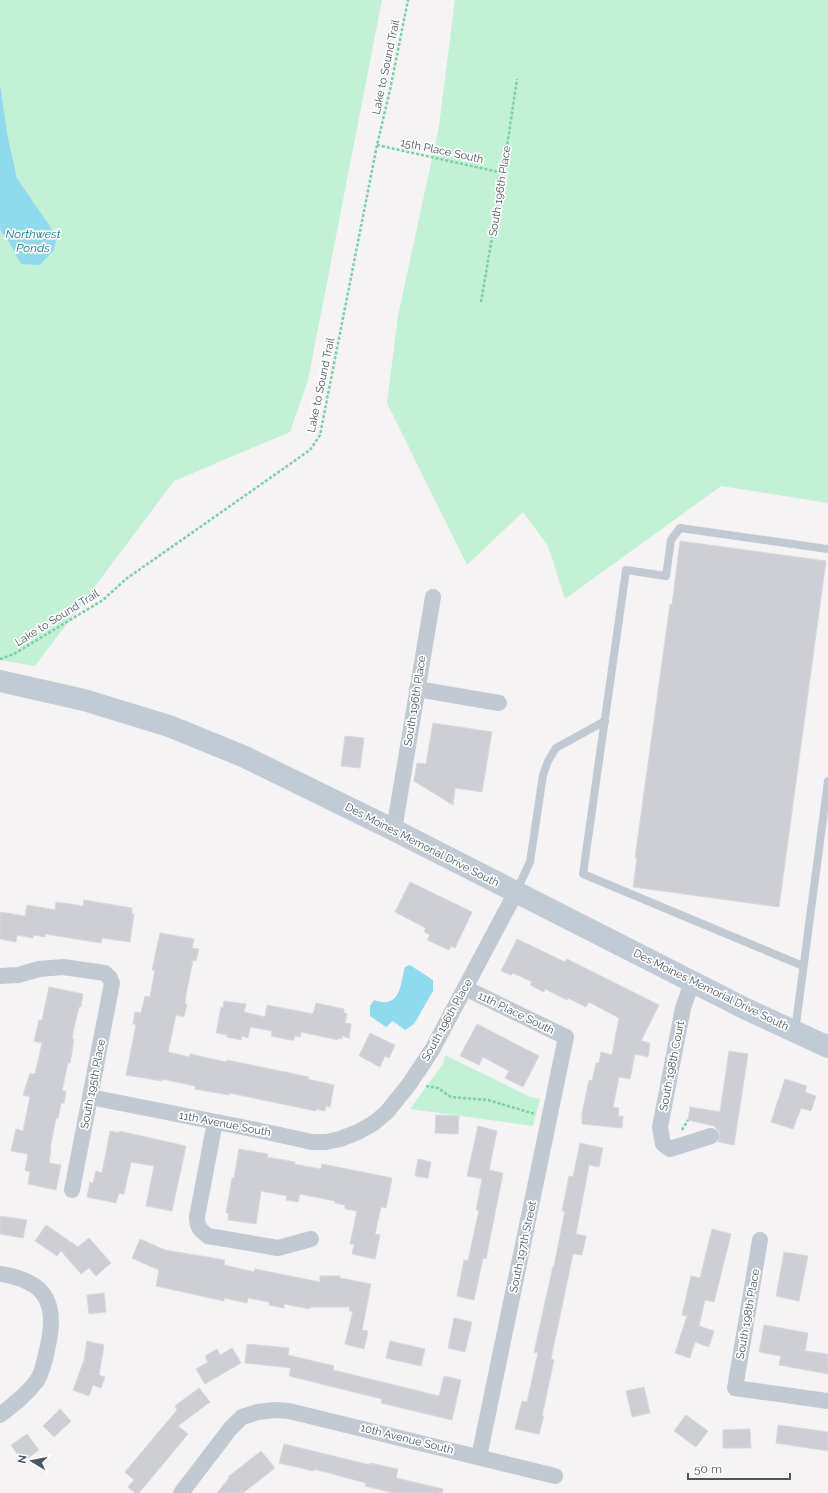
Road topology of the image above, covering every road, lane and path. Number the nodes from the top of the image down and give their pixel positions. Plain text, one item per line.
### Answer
1 (408, 0) edge
2 (516, 79) dead end
3 (378, 145) junction
4 (503, 172) junction
5 (481, 302) dead end
6 (828, 549) edge
7 (433, 597) dead end
8 (0, 659) edge
9 (0, 681) edge
10 (417, 689) junction
11 (499, 703) dead end
12 (605, 721) junction
13 (828, 781) edge
14 (394, 830) junction
15 (516, 892) junction
16 (803, 966) junction
17 (0, 976) edge
18 (692, 982) junction
19 (465, 988) junction
20 (795, 1032) junction
21 (566, 1037) joint
22 (828, 1047) edge
23 (424, 1086) dead end
24 (90, 1097) junction
25 (538, 1115) dead end
26 (216, 1122) junction
27 (358, 1132) joint
28 (712, 1136) dead end
29 (72, 1190) dead end
30 (311, 1239) dead end
31 (760, 1240) dead end
32 (0, 1274) edge
33 (828, 1401) edge
34 (0, 1416) edge
35 (479, 1457) junction
36 (555, 1476) dead end
37 (181, 1493) edge

1 - 3 path, Lake to Sound Trail
2 - 4 path, South 196th Place
3 - 4 path, 15th Place South
3 - 8 path, Lake to Sound Trail
4 - 5 path, South 196th Place
6 - 12 lane
7 - 10 street, South 196th Place
9 - 14 main road, Des Moines Memorial Drive South
10 - 11 street
10 - 14 street, South 196th Place
12 - 15 lane
12 - 16 lane
13 - 16 lane
14 - 15 main road, Des Moines Memorial Drive South
15 - 18 main road, Des Moines Memorial Drive South
15 - 19 street, South 196th Place
16 - 20 lane
17 - 24 street, South 195th Place
18 - 20 main road, Des Moines Memorial Drive South
18 - 28 street, South 198th Court
19 - 21 street, 11th Place South
19 - 27 street, South 196th Place
20 - 22 main road, Des Moines Memorial Drive South
21 - 35 street, South 197th Street
23 - 25 path
24 - 26 street, 11th Avenue South
24 - 29 street, South 195th Place
26 - 27 street, 11th Avenue South
26 - 30 street
31 - 33 street, South 198th Place
32 - 34 street
35 - 36 street, 10th Avenue South
35 - 37 street, 10th Avenue South

